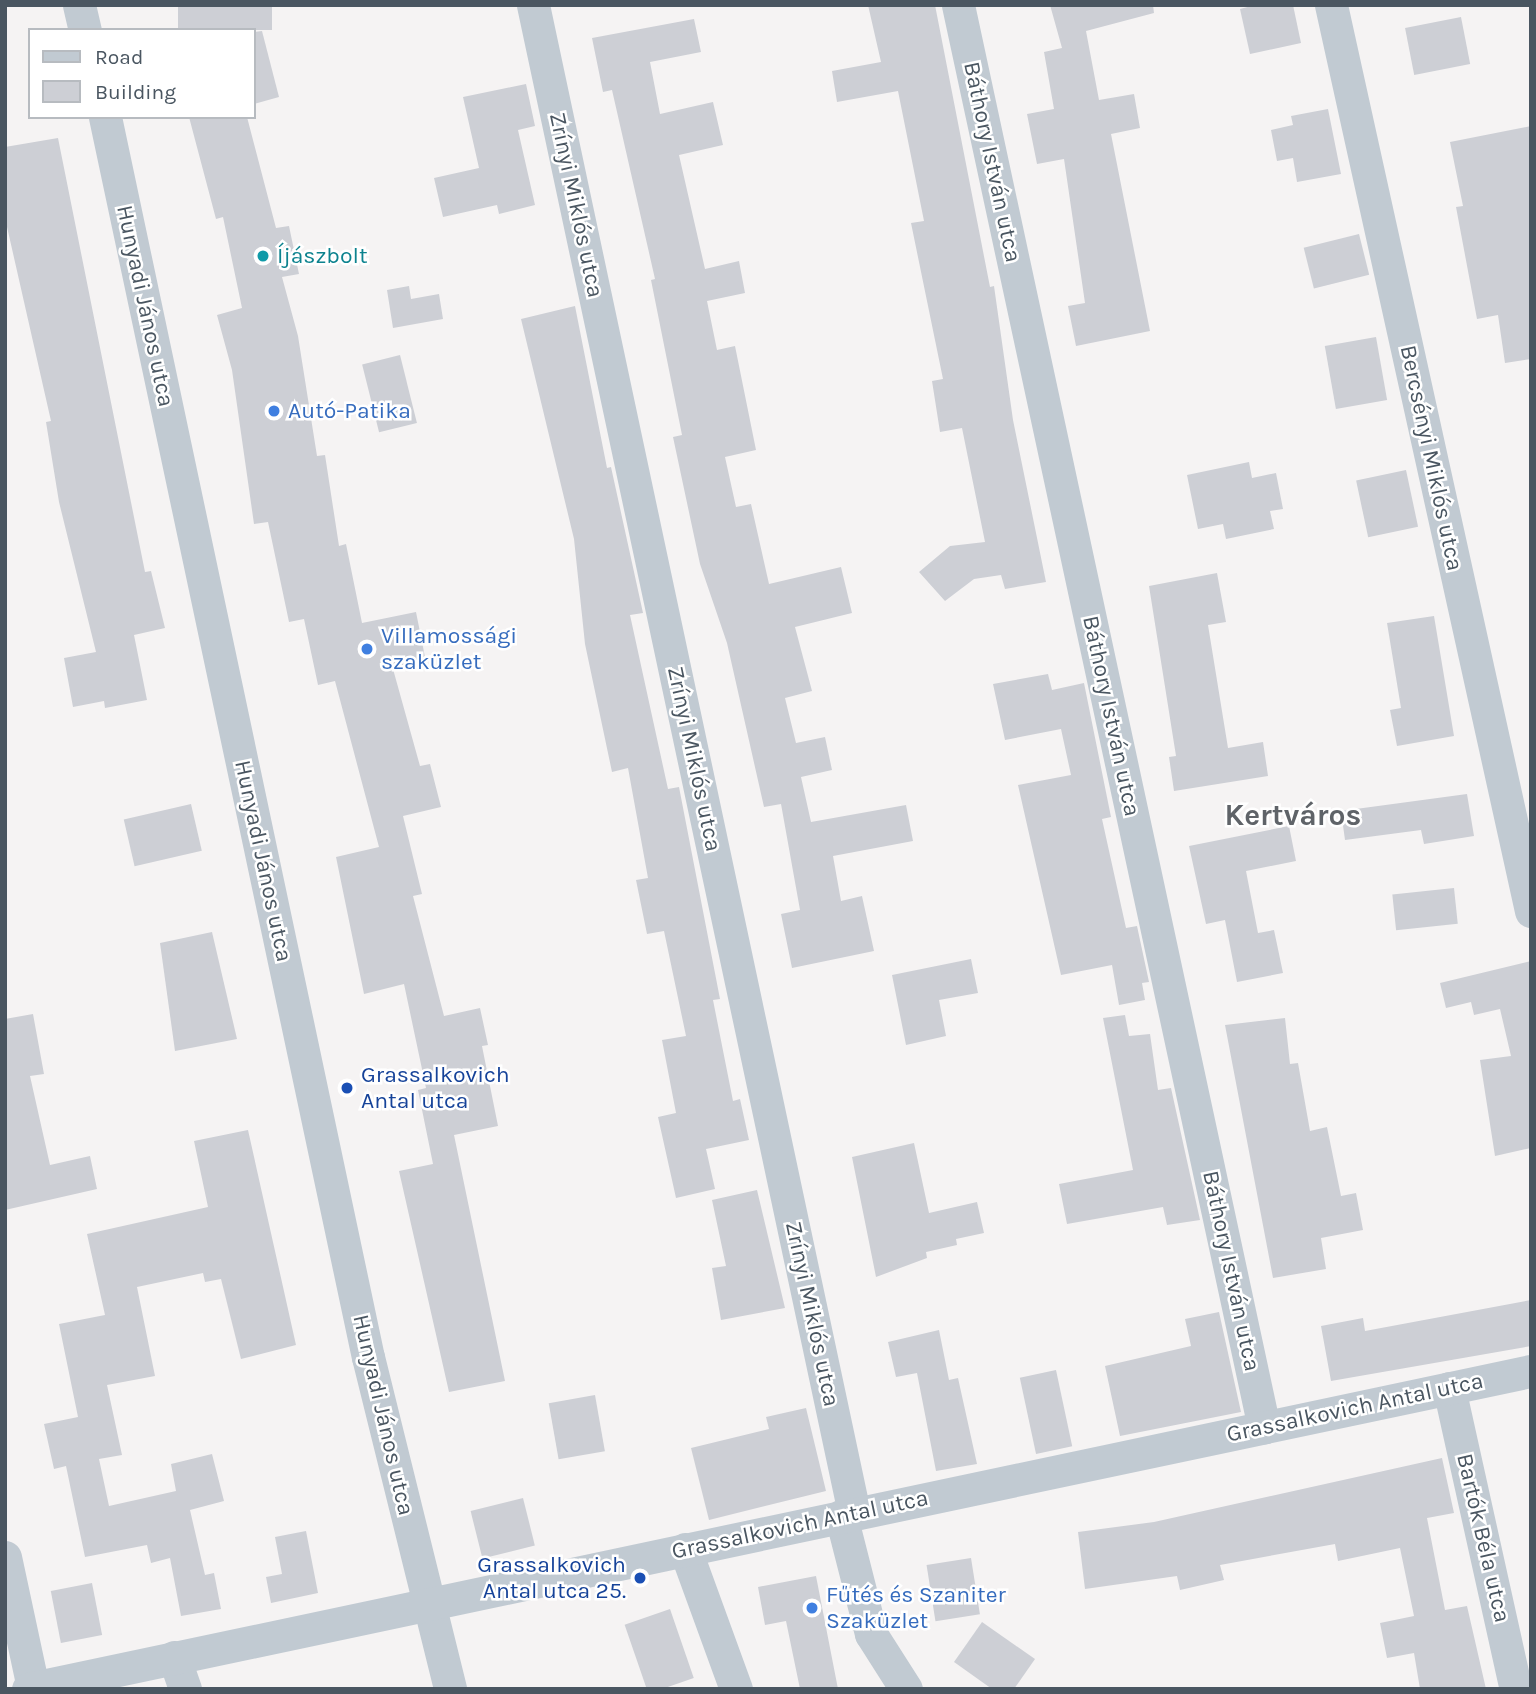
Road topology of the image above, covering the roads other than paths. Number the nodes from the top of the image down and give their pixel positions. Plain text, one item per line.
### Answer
1 (79, 5) edge
2 (533, 5) edge
3 (958, 5) edge
4 (1331, 5) edge
5 (85, 28) edge
6 (105, 119) edge
7 (1531, 911) edge
8 (1531, 1371) edge
9 (1449, 1388) junction
10 (1264, 1427) junction
11 (848, 1515) junction
12 (685, 1549) junction
13 (5, 1557) edge
14 (428, 1603) junction
15 (1520, 1652) edge
16 (174, 1657) junction
17 (31, 1688) edge
18 (185, 1689) edge
19 (450, 1689) edge
20 (736, 1689) edge
21 (906, 1689) edge
22 (1516, 1689) edge

1 - 5 street
2 - 11 street, Zrínyi Miklós utca
3 - 10 street, Báthory István utca
4 - 7 street, Bercsényi Miklós utca
6 - 14 street, Hunyadi János utca
8 - 9 street, Grassalkovich Antal utca
9 - 10 street, Grassalkovich Antal utca
9 - 15 street, Bartók Béla utca
10 - 11 street, Grassalkovich Antal utca
11 - 12 street, Grassalkovich Antal utca
11 - 21 street, Zrínyi Miklós utca
12 - 14 street, Grassalkovich Antal utca
12 - 20 street
13 - 17 street
14 - 16 street, Grassalkovich Antal utca
14 - 19 street, Hunyadi János utca
15 - 22 street, Bartók Béla utca
16 - 17 street, Grassalkovich Antal utca
16 - 18 street

